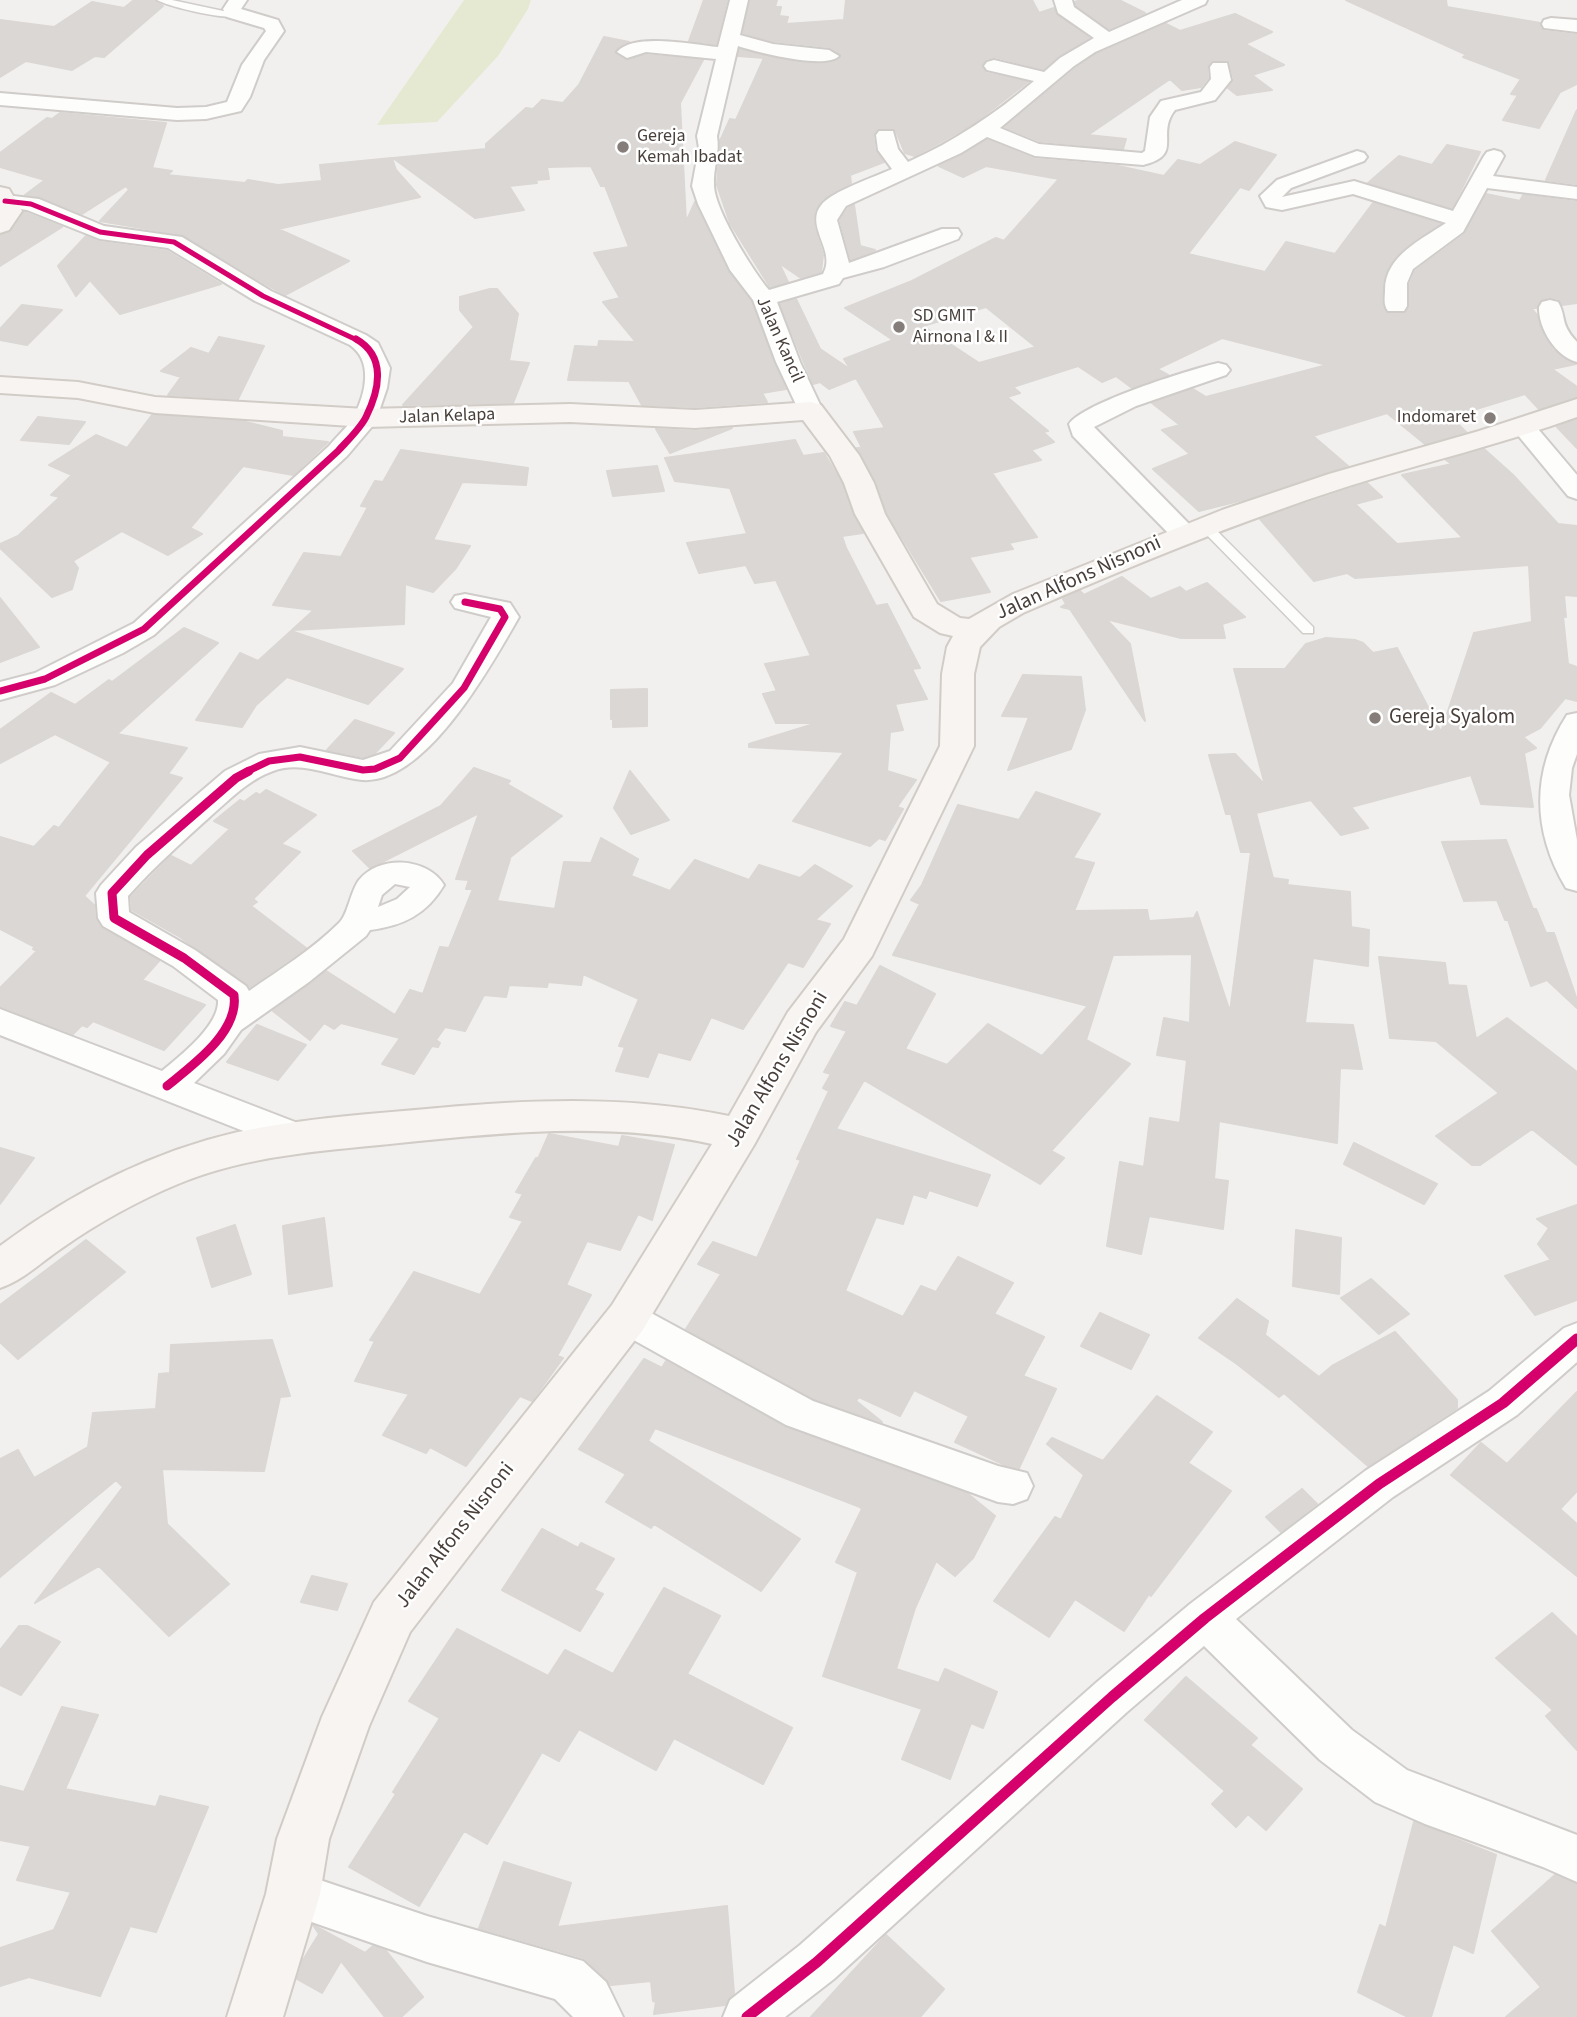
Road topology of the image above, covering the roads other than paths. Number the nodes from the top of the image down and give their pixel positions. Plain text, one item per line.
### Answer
1 (161, 0) edge
2 (739, 0) edge
3 (1063, 0) edge
4 (1198, 0) edge
5 (238, 8) edge
6 (1551, 24) dead end
7 (1577, 26) edge
8 (1106, 38) junction
9 (728, 46) junction
10 (627, 52) dead end
11 (829, 56) dead end
12 (994, 66) dead end
13 (1220, 67) dead end
14 (1047, 78) junction
15 (0, 99) edge
16 (986, 129) junction
17 (886, 135) dead end
18 (1494, 156) dead end
19 (1357, 157) dead end
20 (905, 172) junction
21 (1481, 181) junction
22 (1577, 192) edge
23 (2, 206) edge
24 (1459, 220) junction
25 (950, 234) dead end
26 (836, 273) junction
27 (764, 299) junction
28 (1396, 306) dead end
29 (1550, 307) dead end
30 (1577, 355) edge
31 (1218, 370) dead end
32 (0, 385) edge
33 (1577, 407) edge
34 (811, 411) junction
35 (366, 418) junction
36 (1524, 428) junction
37 (1577, 491) edge
38 (1193, 529) junction
39 (465, 602) dead end
40 (975, 630) junction
41 (1308, 630) dead end
42 (0, 691) edge
43 (1577, 722) edge
44 (1577, 880) edge
45 (361, 919) dead end
46 (231, 1021) junction
47 (0, 1022) edge
48 (167, 1086) junction
49 (740, 1134) junction
50 (296, 1137) junction
51 (0, 1270) edge
52 (627, 1318) junction
53 (1577, 1339) edge
54 (1013, 1486) dead end
55 (1206, 1618) junction
56 (1577, 1859) edge
57 (293, 1894) junction
58 (255, 2017) edge
59 (598, 2017) edge
60 (747, 2017) edge

1 - 5 lane
2 - 9 street, Jalan Kancil
3 - 8 street
4 - 8 street
5 - 15 street
6 - 7 street
8 - 14 street
9 - 10 street
9 - 11 street
9 - 27 street, Jalan Kancil
12 - 14 street
13 - 16 street
14 - 16 street
16 - 20 street
17 - 20 street
18 - 21 street
19 - 24 street
20 - 26 street
21 - 22 street
21 - 24 street
23 - 35 street
24 - 28 street
25 - 26 street
26 - 27 street
27 - 34 street, Jalan Kancil
29 - 30 street
31 - 38 street
32 - 35 main road, Jalan Kelapa
33 - 36 main road, Jalan Alfons Nisnoni
34 - 35 main road, Jalan Kelapa
34 - 40 main road, Jalan Kancil
35 - 42 street
36 - 37 street
36 - 38 main road, Jalan Alfons Nisnoni
38 - 40 main road, Jalan Alfons Nisnoni
38 - 41 lane
39 - 46 street
40 - 49 main road, Jalan Alfons Nisnoni
43 - 44 street
45 - 46 street
46 - 48 street
47 - 48 street
48 - 50 street
49 - 50 main road
49 - 52 main road, Jalan Alfons Nisnoni
50 - 51 main road
52 - 54 street
52 - 57 main road, Jalan Alfons Nisnoni
53 - 55 street
55 - 56 street
55 - 60 street
57 - 58 main road, Jalan Alfons Nisnoni
57 - 59 street

